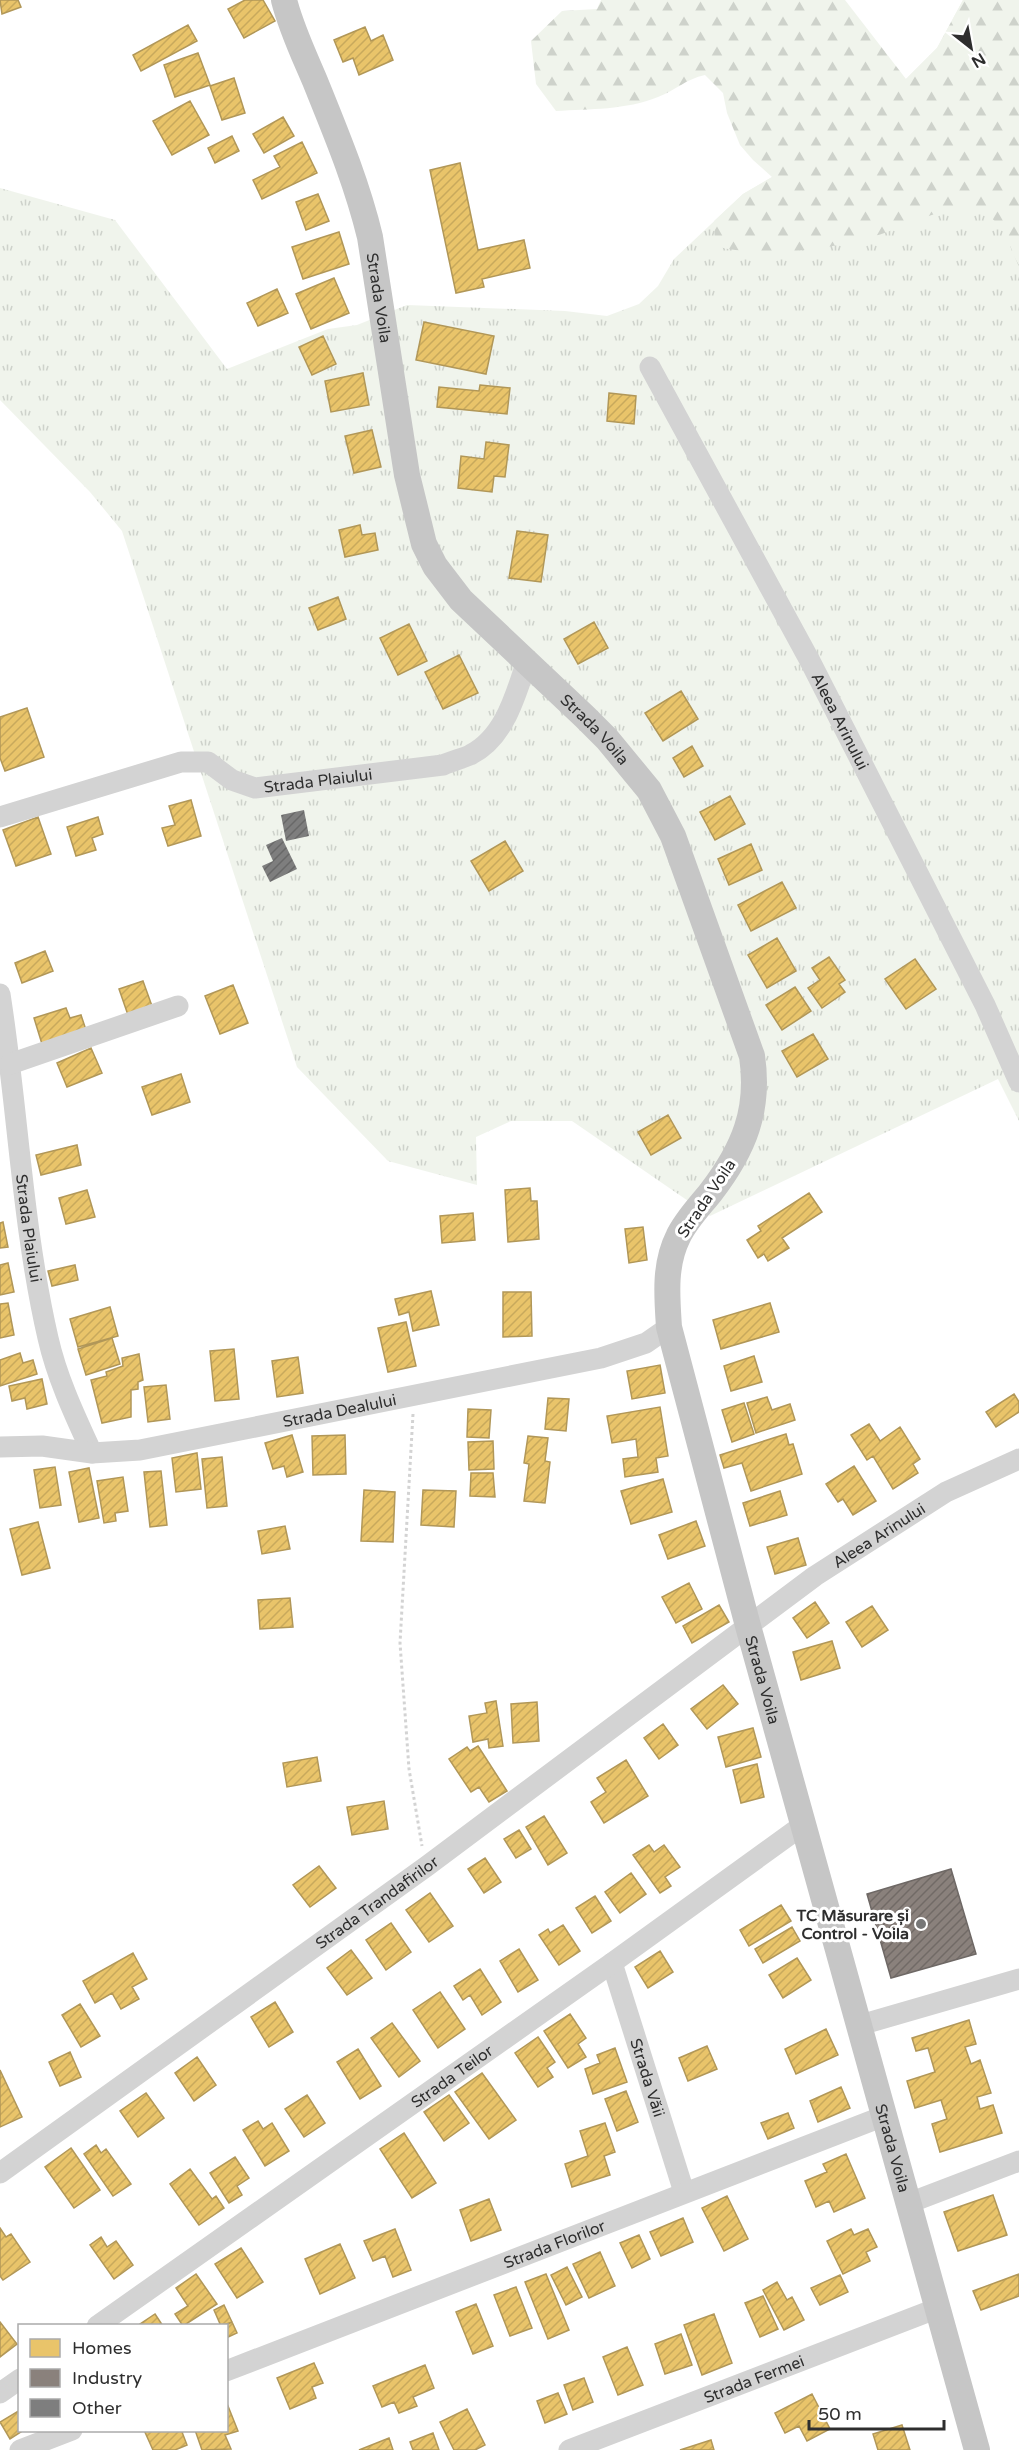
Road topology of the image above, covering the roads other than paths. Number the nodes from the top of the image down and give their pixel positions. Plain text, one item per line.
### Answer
1 (284, 0) edge
2 (650, 367) dead end
3 (526, 664) junction
4 (0, 816) edge
5 (0, 994) edge
6 (178, 1006) dead end
7 (10, 1064) junction
8 (1019, 1082) edge
9 (669, 1327) junction
10 (0, 1447) edge
11 (92, 1453) junction
12 (1019, 1459) edge
13 (748, 1626) junction
14 (803, 1826) junction
15 (612, 1963) junction
16 (1019, 1979) edge
17 (860, 2025) junction
18 (884, 2115) junction
19 (1019, 2161) edge
20 (0, 2173) edge
21 (684, 2192) junction
22 (909, 2203) junction
23 (938, 2308) junction
24 (99, 2324) edge
25 (228, 2370) edge
26 (18, 2380) edge
27 (0, 2393) edge
28 (67, 2432) edge
29 (20, 2450) edge
30 (569, 2450) edge
31 (977, 2450) edge

1 - 3 main road, Strada Voila
2 - 8 street, Aleea Arinului
3 - 4 street, Strada Plaiului
3 - 9 main road, Strada Voila
5 - 7 street, Strada Plaiului
6 - 7 street
7 - 11 street, Strada Plaiului
9 - 11 street, Strada Dealului
9 - 13 main road, Strada Voila
10 - 11 street, Strada Dealului
12 - 13 street, Aleea Arinului
13 - 14 main road, Strada Voila
13 - 20 street, Strada Trandafirilor
14 - 15 street, Strada Teilor
14 - 17 main road, Strada Voila
15 - 21 street, Strada Văii
15 - 24 street, Strada Teilor
16 - 17 street
17 - 18 main road, Strada Voila
18 - 21 street, Strada Florilor
18 - 22 main road, Strada Voila
19 - 22 street
21 - 25 street, Strada Florilor
22 - 23 main road, Strada Voila
23 - 30 street, Strada Fermei
23 - 31 main road, Strada Voila
26 - 27 street
28 - 29 street

